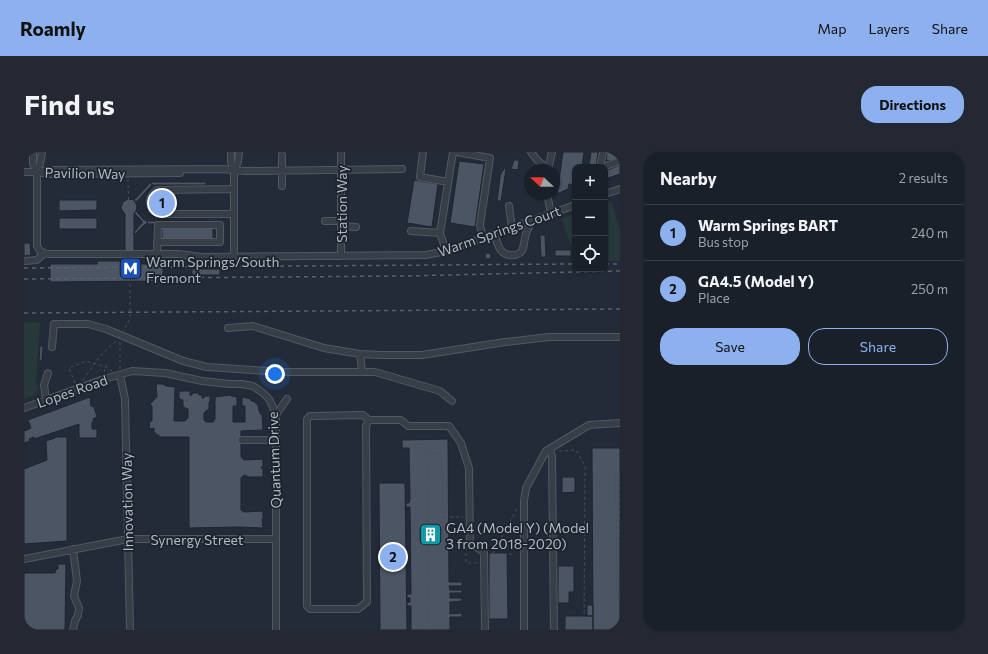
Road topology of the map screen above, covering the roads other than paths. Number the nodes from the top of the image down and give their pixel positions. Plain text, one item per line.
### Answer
1 (33, 152) edge
2 (42, 152) edge
3 (230, 152) edge
4 (239, 152) edge
5 (341, 152) edge
6 (424, 152) edge
7 (453, 152) edge
8 (457, 152) edge
9 (531, 152) edge
10 (552, 152) edge
11 (603, 152) edge
12 (282, 155) dead end
13 (620, 161) edge
14 (541, 164) edge
15 (549, 164) edge
16 (602, 164) edge
17 (608, 165) edge
18 (234, 170) junction
19 (282, 170) junction
20 (341, 170) junction
21 (402, 170) dead end
22 (24, 172) edge
23 (37, 172) junction
24 (448, 182) junction
25 (282, 186) dead end
26 (234, 189) junction
27 (620, 189) edge
28 (608, 193) edge
29 (548, 200) edge
30 (509, 206) dead end
31 (572, 206) edge
32 (551, 213) junction
33 (234, 214) junction
34 (532, 220) junction
35 (325, 221) dead end
36 (341, 224) junction
37 (356, 227) dead end
38 (512, 228) junction
39 (412, 231) dead end
40 (440, 233) junction
41 (495, 234) junction
42 (483, 238) junction
43 (157, 242) junction
44 (41, 251) junction
45 (446, 252) junction
46 (157, 254) junction
47 (342, 256) junction
48 (234, 257) junction
49 (24, 261) edge
50 (228, 328) dead end
51 (620, 337) edge
52 (52, 347) dead end
53 (360, 354) junction
54 (362, 371) junction
55 (48, 374) dead end
56 (120, 375) junction
57 (287, 399) dead end
58 (46, 400) junction
59 (452, 401) dead end
60 (24, 408) edge
61 (275, 416) junction
62 (369, 420) junction
63 (620, 423) edge
64 (242, 440) dead end
65 (276, 440) junction
66 (548, 450) junction
67 (128, 539) junction
68 (276, 539) junction
69 (73, 549) junction
70 (24, 559) edge
71 (73, 630) edge
72 (130, 630) edge
73 (276, 630) edge
74 (485, 630) edge
75 (524, 630) edge
76 (554, 630) edge

1 - 23 street
2 - 23 street
3 - 18 street
4 - 18 street
5 - 20 street, Station Way
6 - 24 street
7 - 24 street
8 - 42 street
9 - 14 street
10 - 15 street
11 - 16 street
12 - 19 street
13 - 17 street
18 - 19 street, Pavilion Way
18 - 23 street, Pavilion Way
18 - 26 street
19 - 20 street, Pavilion Way
19 - 25 street
20 - 21 street, Pavilion Way
20 - 36 street, Station Way
22 - 23 street, Pavilion Way
23 - 44 street
24 - 40 street
26 - 33 street
26 - 33 street
27 - 28 street
29 - 32 street
30 - 38 street
31 - 32 street, Warm Springs Court
32 - 34 street, Warm Springs Court
33 - 48 street
34 - 38 street, Warm Springs Court
34 - 41 street
35 - 36 street
36 - 37 street
36 - 47 street, Station Way
38 - 41 street, Warm Springs Court
39 - 40 street
40 - 45 street
41 - 42 street, Warm Springs Court
42 - 45 street, Warm Springs Court
43 - 43 street
43 - 46 street
44 - 46 street, Warm Springs Court
44 - 49 street
45 - 47 street, Warm Springs Court
46 - 48 street, Warm Springs Court
47 - 48 street, Warm Springs Court
50 - 53 street
51 - 53 street
52 - 54 street
53 - 54 street
54 - 59 street
55 - 58 street
56 - 58 street, Lopes Road
56 - 61 street, Quantum Drive
56 - 67 street, Innovation Way
57 - 61 street
58 - 60 street, Lopes Road
61 - 65 street, Quantum Drive
62 - 62 street
62 - 74 street
63 - 66 street
64 - 65 street
65 - 68 street, Quantum Drive
66 - 75 street
66 - 76 street
67 - 68 street, Synergy Street
67 - 69 street, Synergy Street
67 - 72 street, Innovation Way
68 - 73 street, Quantum Drive
69 - 70 street, Synergy Street
69 - 71 street

